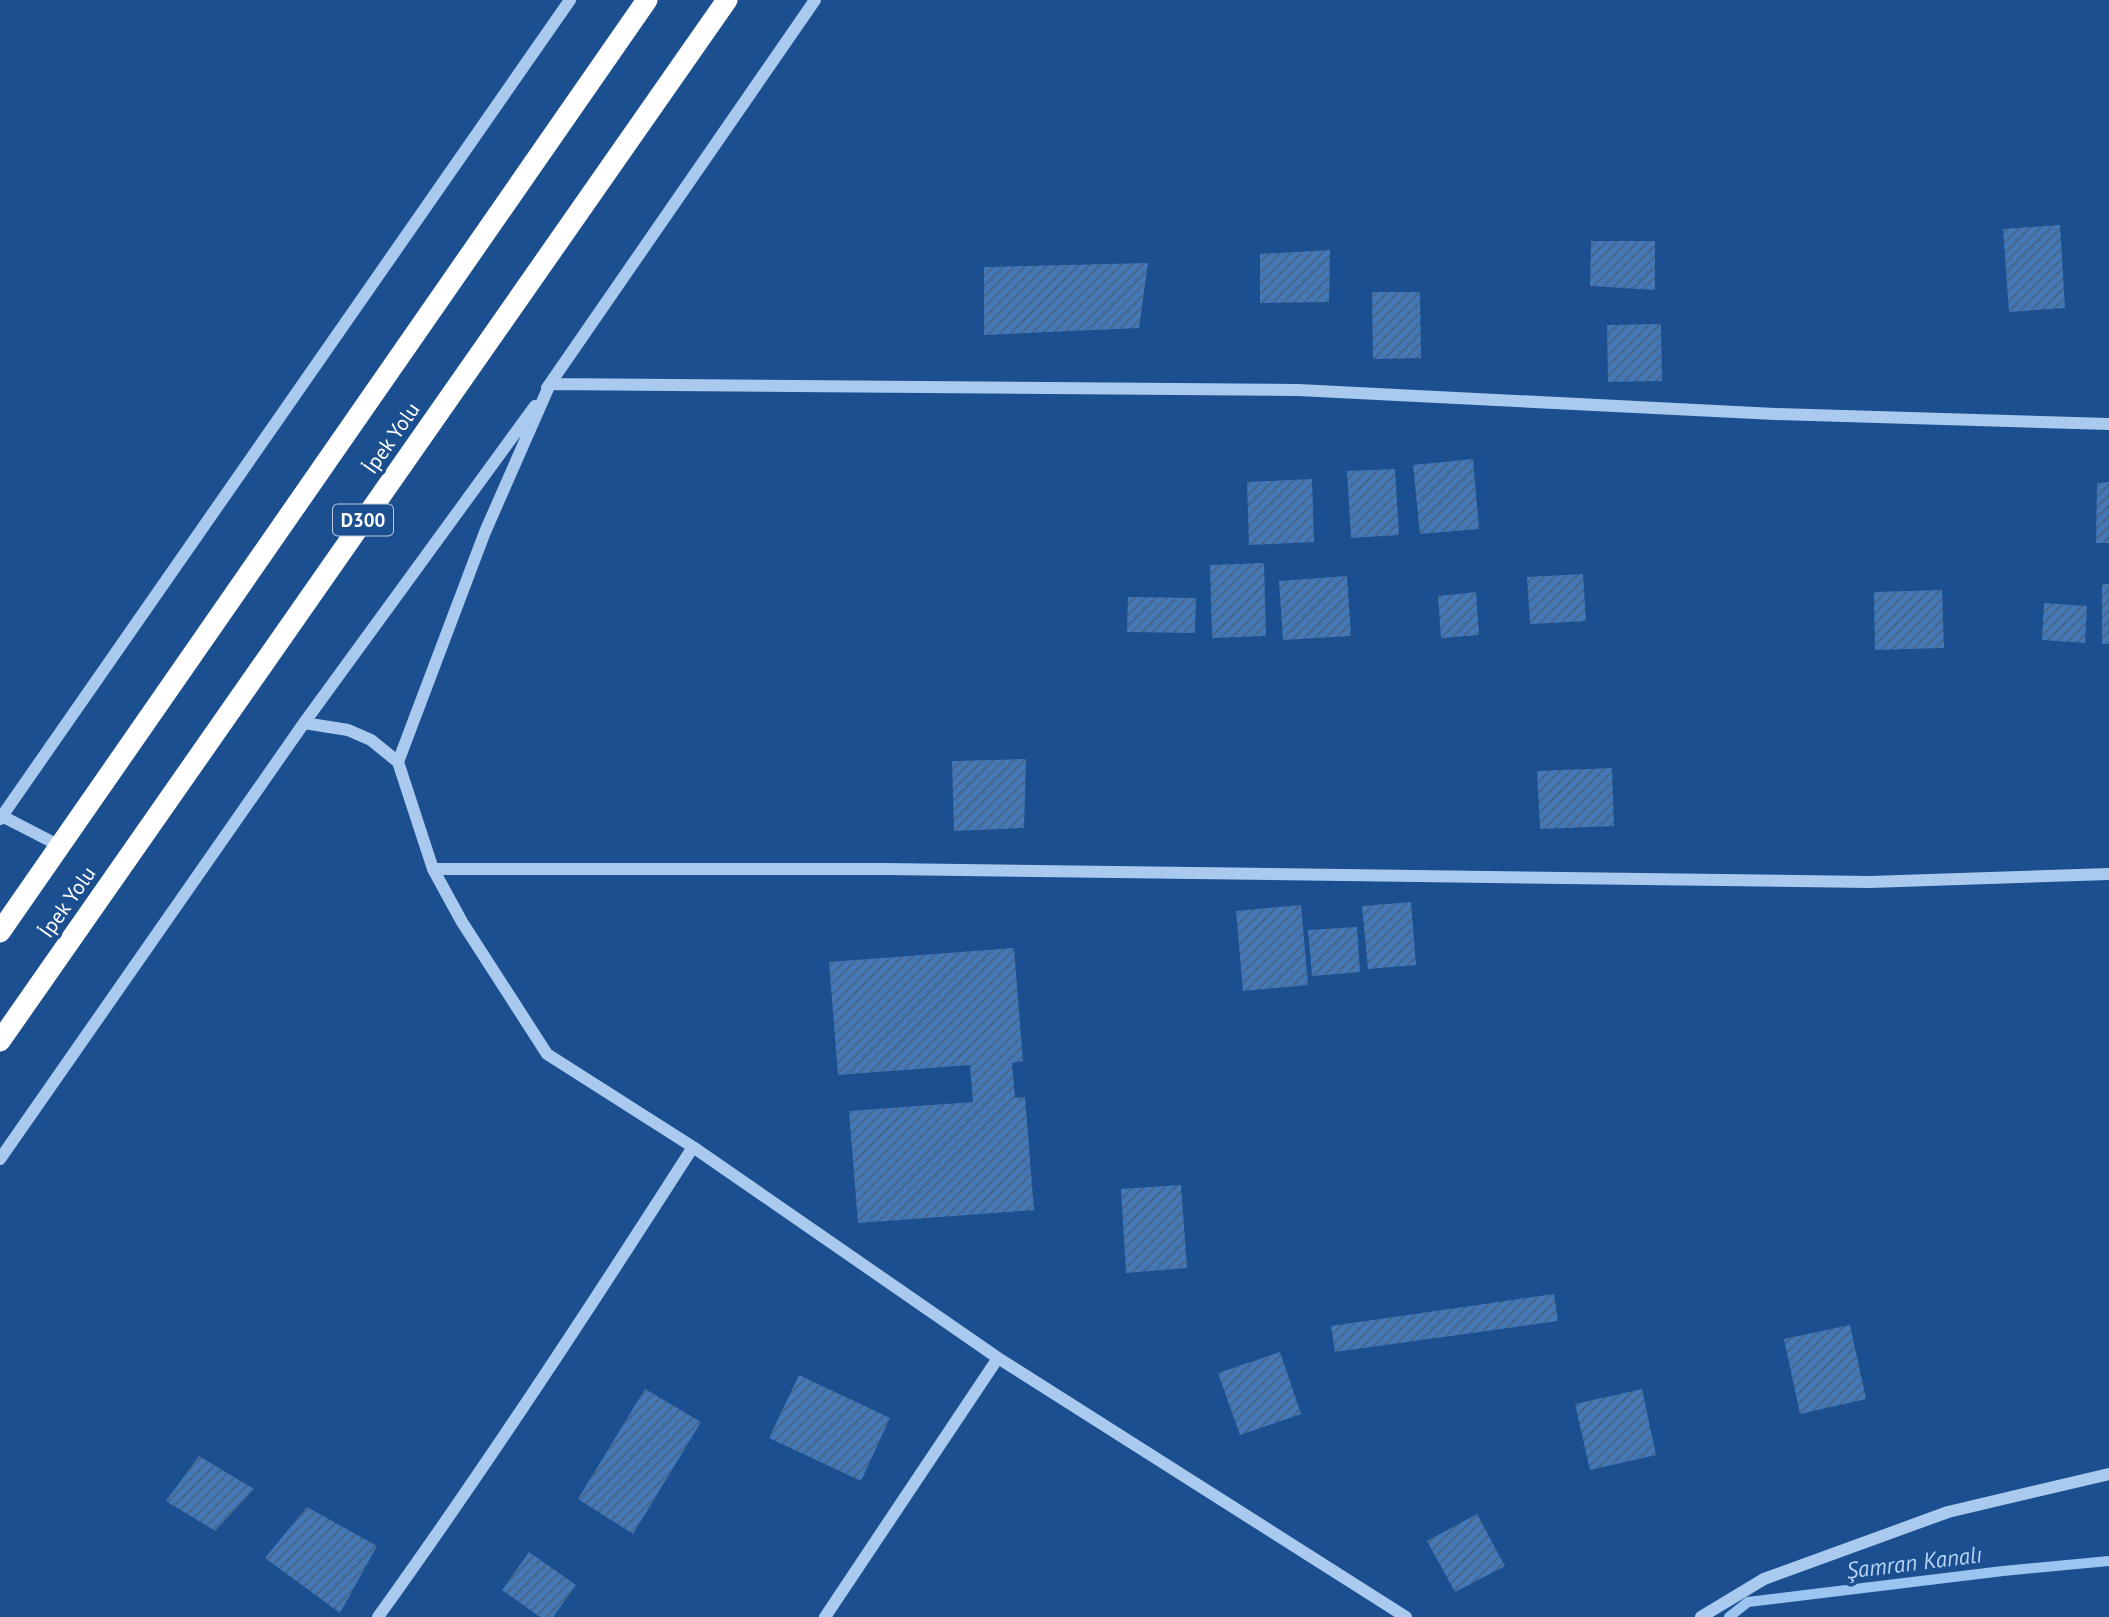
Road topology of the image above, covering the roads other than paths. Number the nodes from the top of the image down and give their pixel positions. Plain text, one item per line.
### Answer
1 (570, 0) edge
2 (647, 0) edge
3 (727, 0) edge
4 (814, 0) edge
5 (550, 384) junction
6 (2109, 424) edge
7 (304, 723) junction
8 (398, 762) junction
9 (1, 817) edge
10 (60, 846) junction
11 (433, 869) junction
12 (2109, 874) edge
13 (0, 932) edge
14 (0, 1041) edge
15 (693, 1147) junction
16 (0, 1159) edge
17 (998, 1359) junction
18 (2109, 1474) edge
19 (378, 1617) edge
20 (825, 1617) edge
21 (1406, 1617) edge
22 (1701, 1617) edge

1 - 9 street
2 - 10 highway, İpek Yolu / D300
3 - 14 highway, İpek Yolu / D300
4 - 5 street
5 - 6 street
5 - 7 street
5 - 8 street
7 - 8 street
7 - 16 street
8 - 11 street
9 - 10 street
10 - 13 highway, İpek Yolu / D300
11 - 12 street
11 - 15 street
15 - 17 street
15 - 19 street
17 - 20 street
17 - 21 street
18 - 22 street

